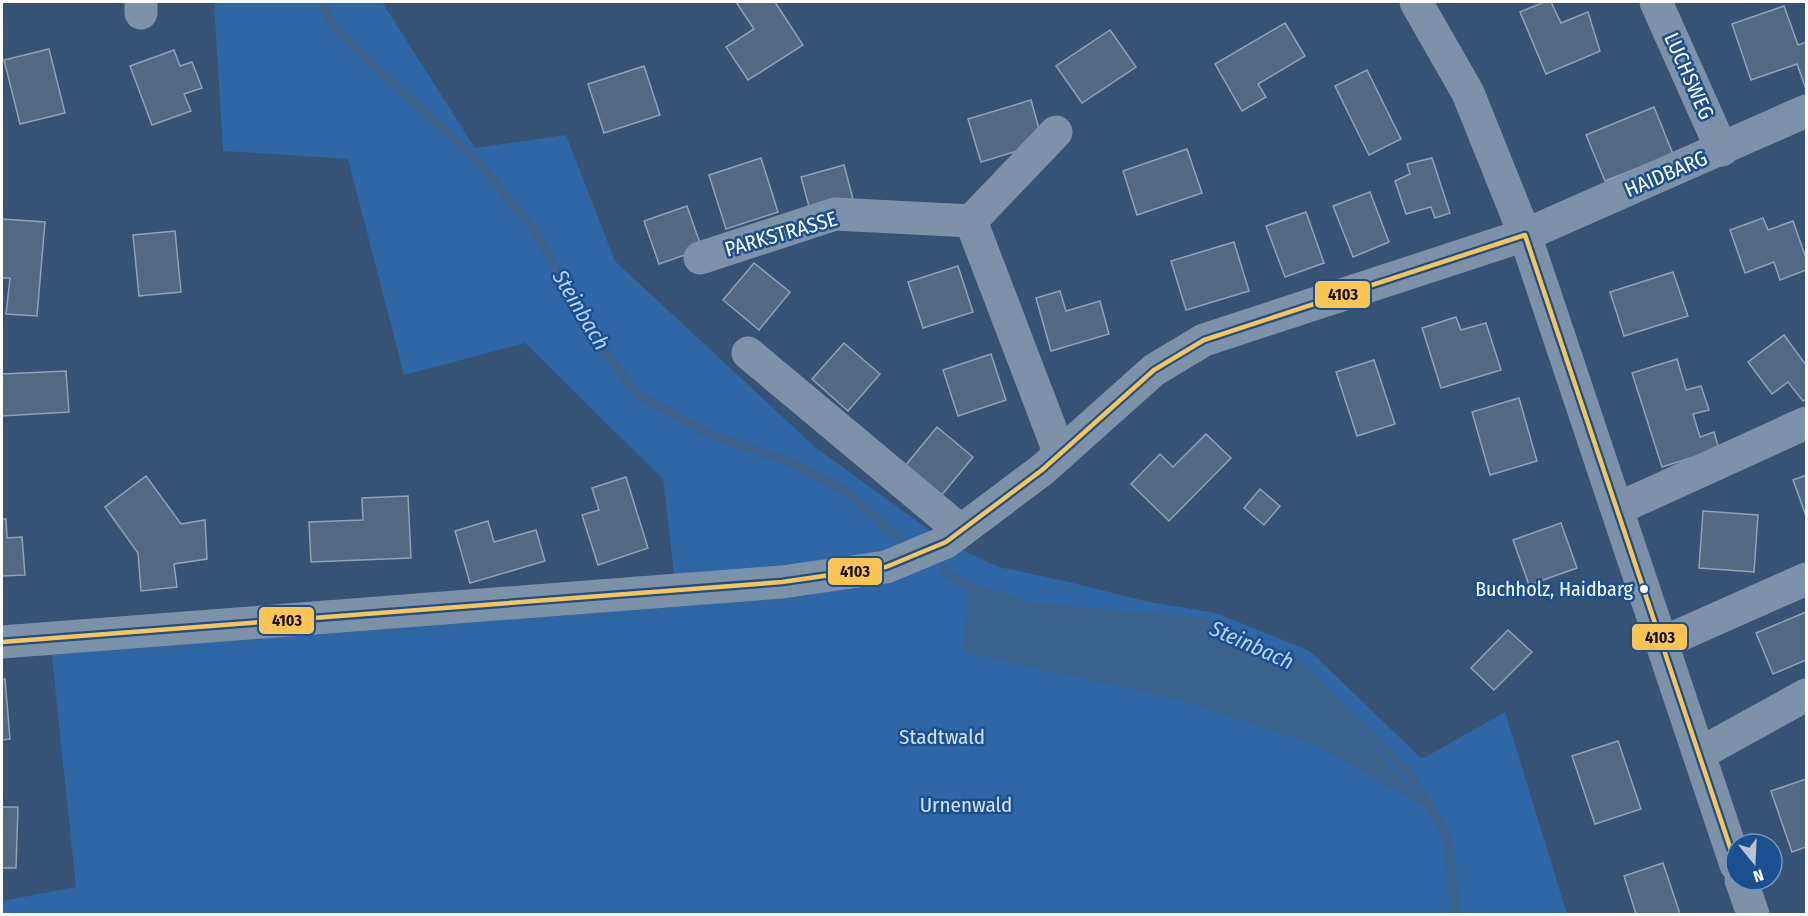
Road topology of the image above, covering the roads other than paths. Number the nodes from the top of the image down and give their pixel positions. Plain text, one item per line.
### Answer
1 (1416, 2) edge
2 (1656, 2) edge
3 (1806, 111) edge
4 (1056, 132) dead end
5 (1722, 150) junction
6 (971, 221) junction
7 (1525, 235) junction
8 (700, 258) dead end
9 (748, 353) dead end
10 (1806, 423) edge
11 (1060, 454) junction
12 (1617, 509) junction
13 (961, 531) junction
14 (1806, 579) edge
15 (2, 642) edge
16 (1662, 643) junction
17 (1806, 695) edge
18 (1699, 754) junction
19 (1725, 832) edge
20 (1745, 892) edge
21 (1753, 915) edge

1 - 7 street
2 - 5 street, LUCHSWEG
3 - 5 street, HAIDBARG
4 - 6 street
5 - 7 street, HAIDBARG
6 - 8 street, PARKSTRASSE
6 - 11 street
7 - 11 street
7 - 12 street
9 - 13 street
10 - 12 street
11 - 13 street
12 - 16 street
13 - 15 street
14 - 16 street
16 - 18 street
17 - 18 street
18 - 19 street
20 - 21 street

